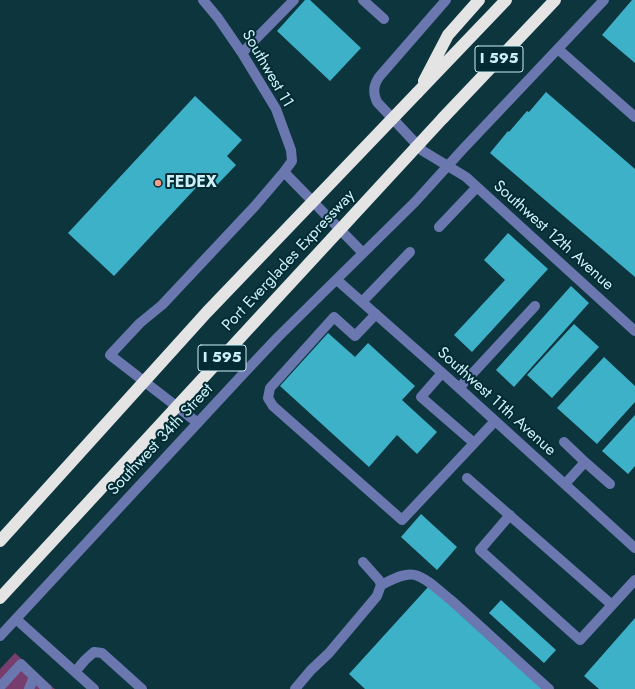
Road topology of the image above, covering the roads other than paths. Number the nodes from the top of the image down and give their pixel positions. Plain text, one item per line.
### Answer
1 (203, 0) edge
2 (294, 0) edge
3 (363, 0) edge
4 (446, 0) edge
5 (479, 0) edge
6 (506, 0) edge
7 (555, 0) edge
8 (604, 0) edge
9 (384, 19) dead end
10 (558, 49) junction
11 (242, 53) junction
12 (417, 93) junction
13 (635, 117) edge
14 (448, 166) junction
15 (284, 172) junction
16 (477, 187) junction
17 (439, 227) dead end
18 (410, 252) dead end
19 (363, 253) junction
20 (337, 280) junction
21 (362, 302) junction
22 (535, 306) dead end
23 (376, 314) junction
24 (635, 331) edge
25 (442, 373) junction
26 (459, 388) junction
27 (495, 420) junction
28 (198, 423) junction
29 (564, 442) dead end
30 (474, 443) junction
31 (585, 462) junction
32 (467, 478) dead end
33 (565, 484) junction
34 (610, 484) dead end
35 (510, 515) junction
36 (0, 541) edge
37 (635, 548) edge
38 (363, 562) dead end
39 (635, 580) edge
40 (381, 585) junction
41 (0, 598) edge
42 (612, 605) junction
43 (16, 619) junction
44 (0, 636) edge
45 (75, 672) junction
46 (34, 677) junction
47 (0, 687) edge
48 (29, 689) edge
49 (47, 689) edge
50 (94, 689) edge
51 (142, 689) edge
52 (295, 689) edge
53 (549, 689) edge

1 - 11 street, Southwest 11
2 - 11 street
3 - 9 street
4 - 14 street, Southwest 12th Avenue
5 - 12 highway
6 - 12 highway, Port Everglades Expressway / I 595
7 - 41 highway, Port Everglades Expressway / I 595, bridge
8 - 10 street, Southwest 34th Street
10 - 13 street
10 - 14 street, Southwest 34th Street
11 - 15 street, Southwest 11
12 - 36 highway, Port Everglades Expressway / I 595, bridge
14 - 16 street, Southwest 12th Avenue
14 - 19 street, Southwest 34th Street
15 - 19 street
15 - 28 street
16 - 17 street
16 - 24 street, Southwest 12th Avenue
18 - 21 street
19 - 20 street, Southwest 34th Street
20 - 21 street, Southwest 11th Avenue
20 - 28 street, Southwest 34th Street
21 - 23 street, Southwest 11th Avenue
22 - 26 street
23 - 25 street, Southwest 11th Avenue
23 - 30 street
25 - 26 street, Southwest 11th Avenue
25 - 30 street
26 - 27 street, Southwest 11th Avenue
27 - 30 street
27 - 33 street, Southwest 11th Avenue
28 - 43 street, Southwest 34th Street
29 - 31 street
31 - 33 street
31 - 34 street
32 - 35 street
33 - 37 street, Southwest 11th Avenue
35 - 42 street
35 - 42 street
38 - 40 street
39 - 42 street
40 - 52 street
40 - 53 street
43 - 44 street, Southwest 34th Street
43 - 45 street
45 - 50 street
45 - 51 street
46 - 47 street
46 - 48 street
46 - 49 street

